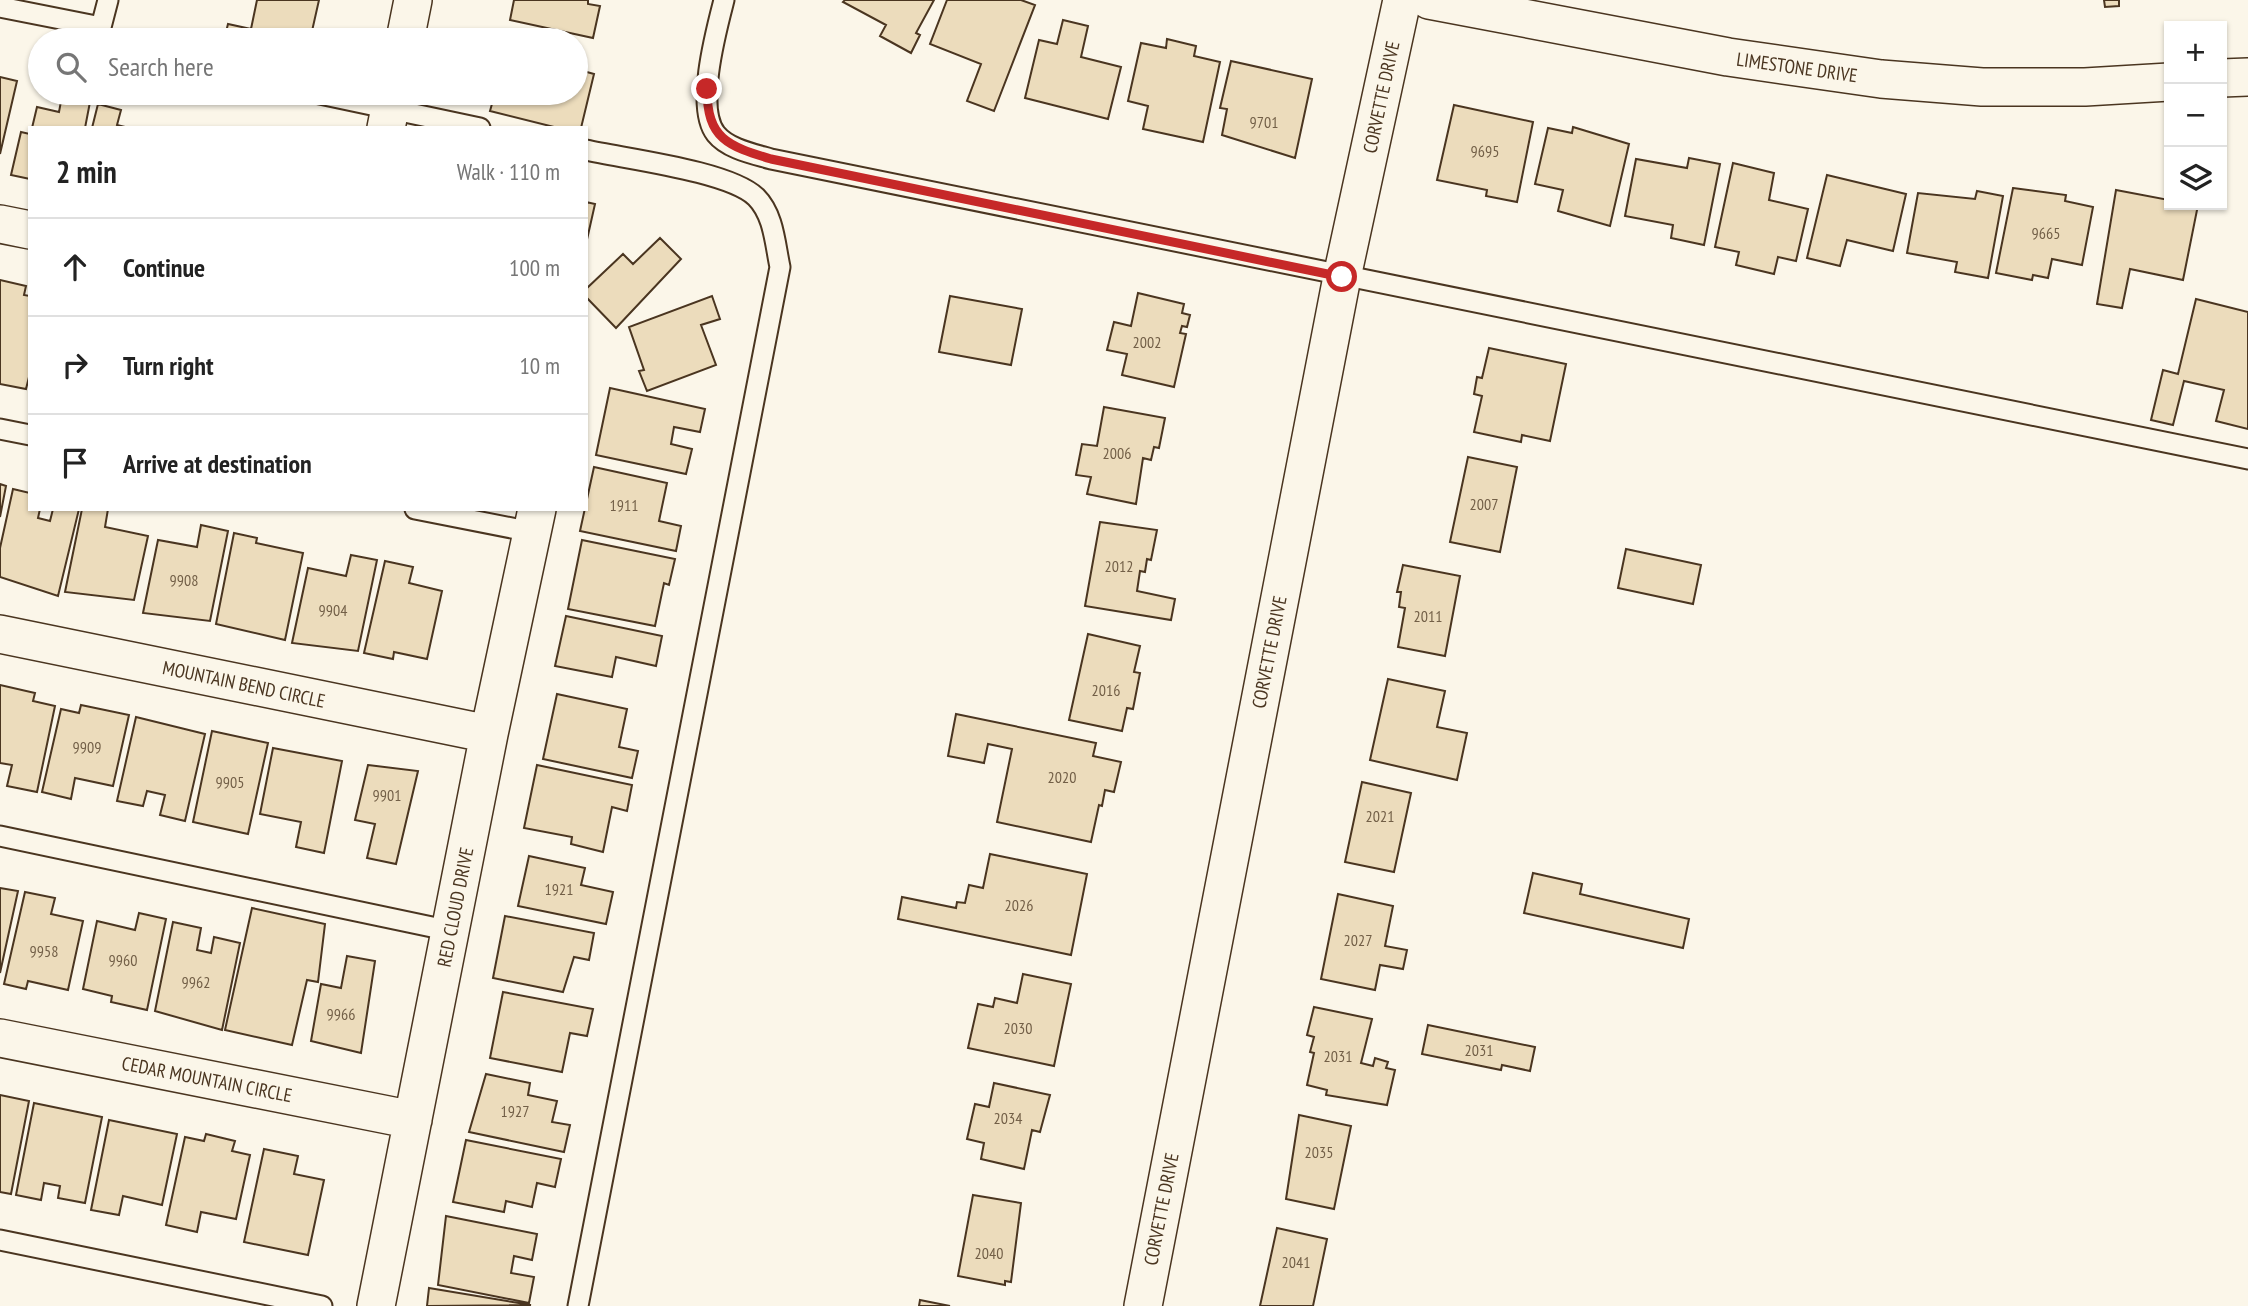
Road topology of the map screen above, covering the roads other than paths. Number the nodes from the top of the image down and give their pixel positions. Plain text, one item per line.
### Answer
1 (108, 0) edge
2 (413, 0) edge
3 (724, 0) edge
4 (1402, 0) edge
5 (1429, 0) edge
6 (0, 7) edge
7 (81, 28) edge
8 (105, 28) edge
9 (407, 28) edge
10 (2248, 77) edge
11 (2227, 78) edge
12 (2164, 82) edge
13 (367, 105) edge
14 (389, 110) edge
15 (470, 126) edge
16 (588, 150) edge
17 (0, 224) edge
18 (28, 230) edge
19 (1342, 277) junction
20 (0, 429) edge
21 (28, 435) edge
22 (2248, 459) edge
23 (435, 511) edge
24 (535, 521) edge
25 (0, 634) edge
26 (489, 734) junction
27 (0, 836) edge
28 (451, 931) junction
29 (0, 1038) edge
30 (413, 1120) junction
31 (0, 1240) edge
32 (322, 1306) edge
33 (376, 1306) edge
34 (578, 1306) edge
35 (1143, 1306) edge

1 - 8 lane
2 - 9 street
3 - 19 lane
4 - 19 street, CORVETTE DRIVE
5 - 12 street, LIMESTONE DRIVE
6 - 7 lane
10 - 11 street
13 - 14 lane
14 - 15 lane
16 - 34 lane
17 - 18 street
19 - 22 lane
19 - 35 street, CORVETTE DRIVE
20 - 21 lane
23 - 24 lane
24 - 26 street, RED CLOUD DRIVE
25 - 26 street, MOUNTAIN BEND CIRCLE
26 - 28 street, RED CLOUD DRIVE
27 - 28 lane
28 - 30 street, RED CLOUD DRIVE
29 - 30 street, CEDAR MOUNTAIN CIRCLE
30 - 33 street, RED CLOUD DRIVE
31 - 32 lane

